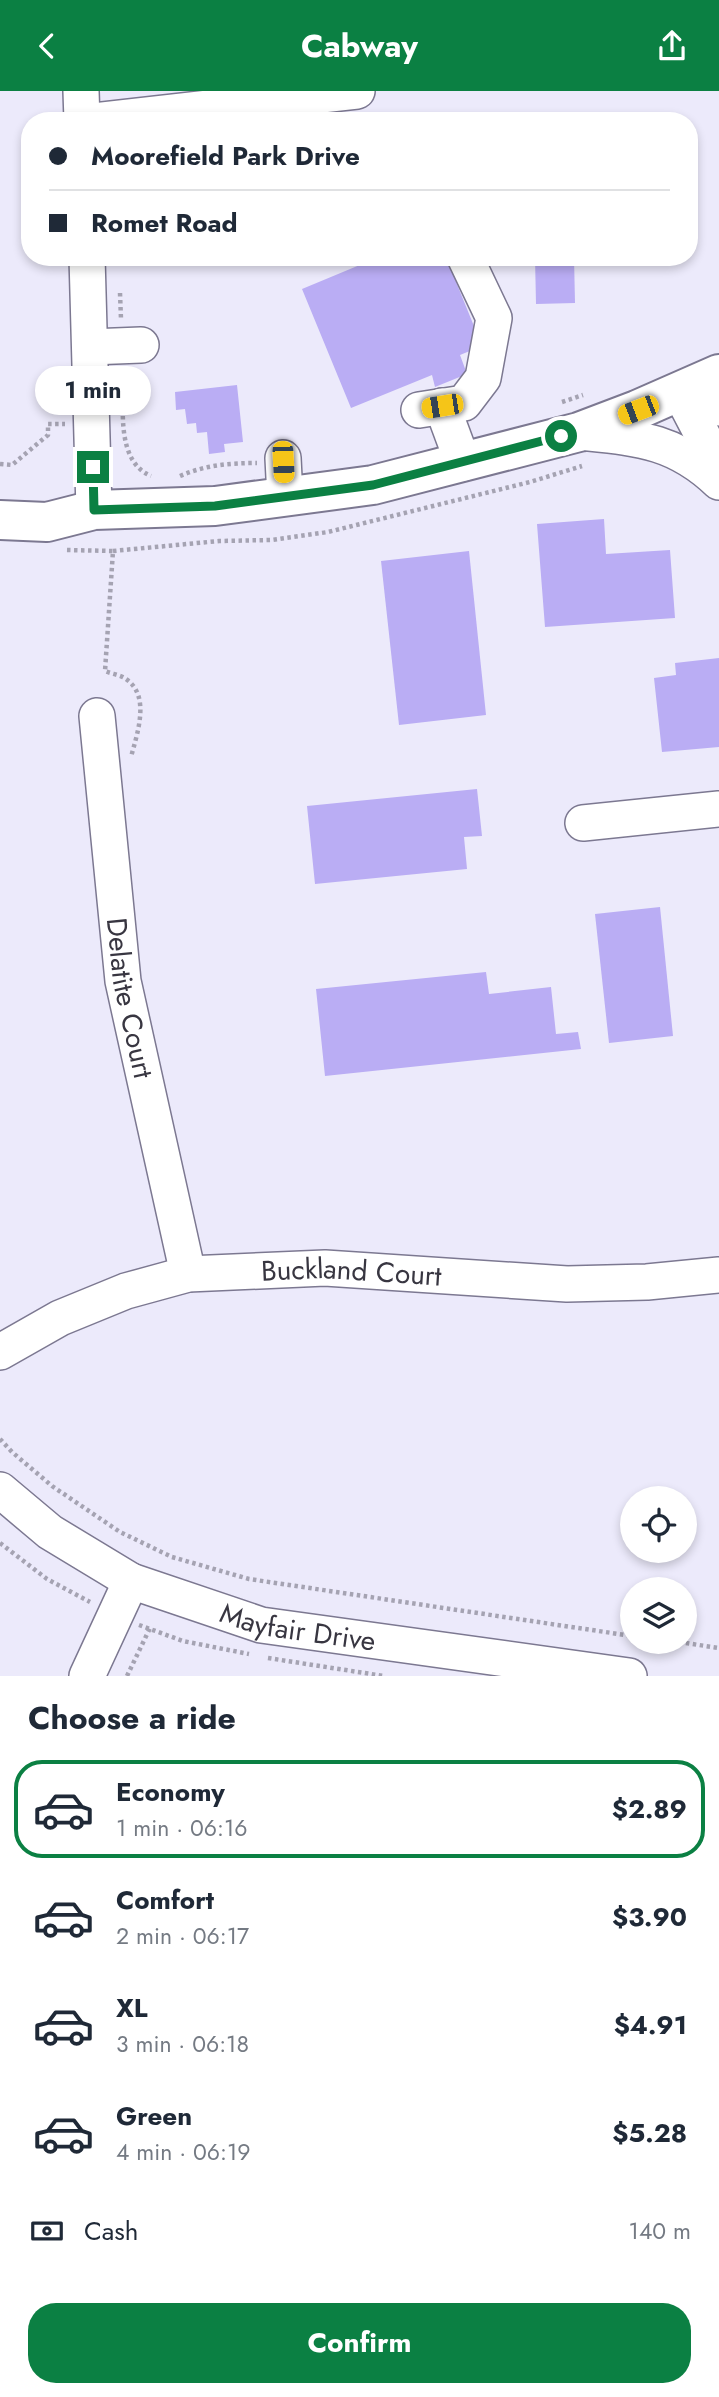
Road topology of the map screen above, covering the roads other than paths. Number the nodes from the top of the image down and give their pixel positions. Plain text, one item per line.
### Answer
1 (81, 91) edge
2 (357, 91) edge
3 (82, 112) edge
4 (173, 112) edge
5 (89, 266) edge
6 (469, 266) edge
7 (706, 388) edge
8 (579, 432) junction
9 (463, 463) junction
10 (719, 467) edge
11 (719, 482) edge
12 (0, 497) edge
13 (94, 510) junction
14 (0, 520) edge
15 (97, 716) dead end
16 (719, 809) edge
17 (583, 823) dead end
18 (188, 1274) junction
19 (719, 1275) edge
20 (0, 1352) edge
21 (0, 1490) edge
22 (131, 1581) junction
23 (87, 1676) edge
24 (629, 1676) edge

1 - 3 street
2 - 4 street
5 - 13 street
6 - 9 street
7 - 8 main road
7 - 10 street
8 - 9 main road
8 - 11 street
9 - 13 main road
12 - 13 main road
13 - 14 main road
15 - 18 street, Delatite Court
16 - 17 street
18 - 19 street, Buckland Court
18 - 20 street, Buckland Court
21 - 22 street, Mayfair Drive
22 - 23 street
22 - 24 street, Mayfair Drive

